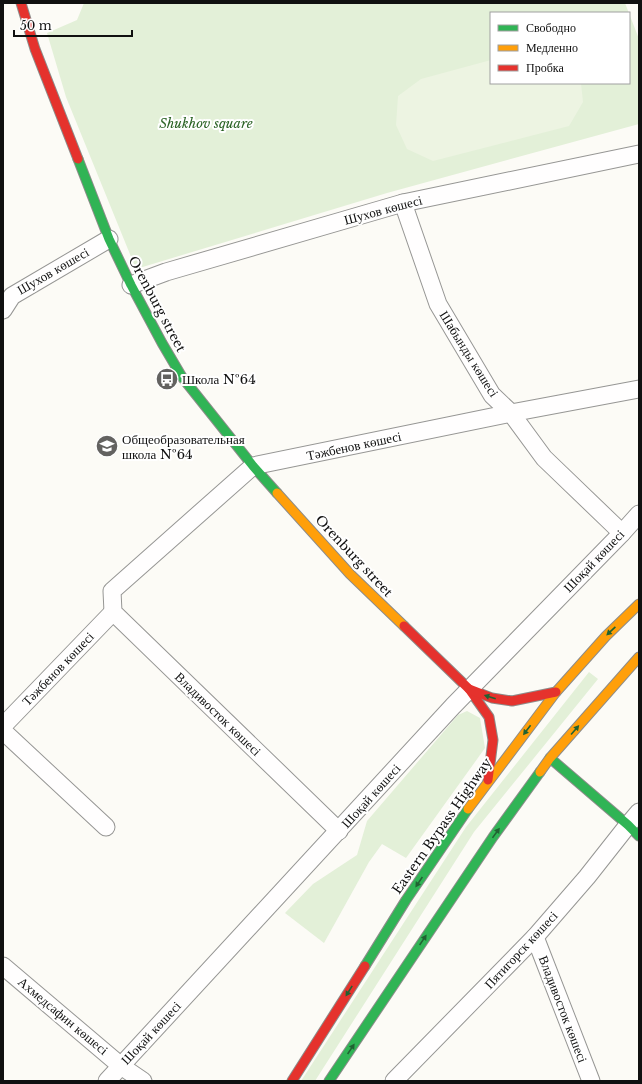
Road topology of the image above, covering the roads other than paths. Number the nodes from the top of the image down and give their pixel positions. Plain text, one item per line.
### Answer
1 (21, 3) edge
2 (639, 154) edge
3 (403, 203) junction
4 (109, 239) junction
5 (131, 285) junction
6 (3, 310) edge
7 (639, 388) edge
8 (511, 413) junction
9 (254, 466) junction
10 (639, 514) edge
11 (622, 533) junction
12 (639, 604) edge
13 (113, 612) junction
14 (639, 657) edge
15 (469, 689) junction
16 (556, 692) junction
17 (3, 726) edge
18 (3, 731) edge
19 (550, 758) junction
20 (488, 780) junction
21 (639, 812) edge
22 (106, 827) dead end
23 (633, 830) edge
24 (338, 831) junction
25 (535, 937) junction
26 (3, 966) edge
27 (121, 1066) junction
28 (107, 1081) edge
29 (142, 1081) edge
30 (292, 1081) edge
31 (329, 1081) edge
32 (394, 1081) edge
33 (591, 1081) edge

1 - 4 main road, Orenburg street
2 - 3 street, Шухов көшесі
3 - 5 street, Шухов көшесі
3 - 8 street, Шабынды көшесі
4 - 5 main road, Orenburg street
4 - 6 street, Шухов көшесі
5 - 9 main road, Orenburg street
7 - 8 street, Тәжбенов көшесі
8 - 9 street, Тәжбенов көшесі
8 - 11 street, Шабынды көшесі
9 - 13 street, Тәжбенов көшесі
9 - 15 main road, Orenburg street
10 - 11 street, Шоқай көшесі
11 - 15 street, Шоқай көшесі
12 -> 16 main road, Eastern Bypass Highway
13 - 17 street, Тәжбенов көшесі
13 - 24 street, Владивосток көшесі
19 -> 14 main road
16 -> 15 main road
15 - 20 main road
15 - 24 street, Шоқай көшесі
16 -> 20 main road, Eastern Bypass Highway
18 - 22 street
19 - 23 main road
31 -> 19 main road
20 -> 30 main road, Eastern Bypass Highway
21 - 23 street, Пятигорск көшесі
23 - 25 street, Пятигорск көшесі
24 - 27 street, Шоқай көшесі
25 - 32 street, Пятигорск көшесі
25 - 33 street, Владивосток көшесі
26 - 27 street, Ахмедсафин көшесі
27 - 28 street, Шоқай көшесі
27 - 29 street, Ахмедсафин көшесі

